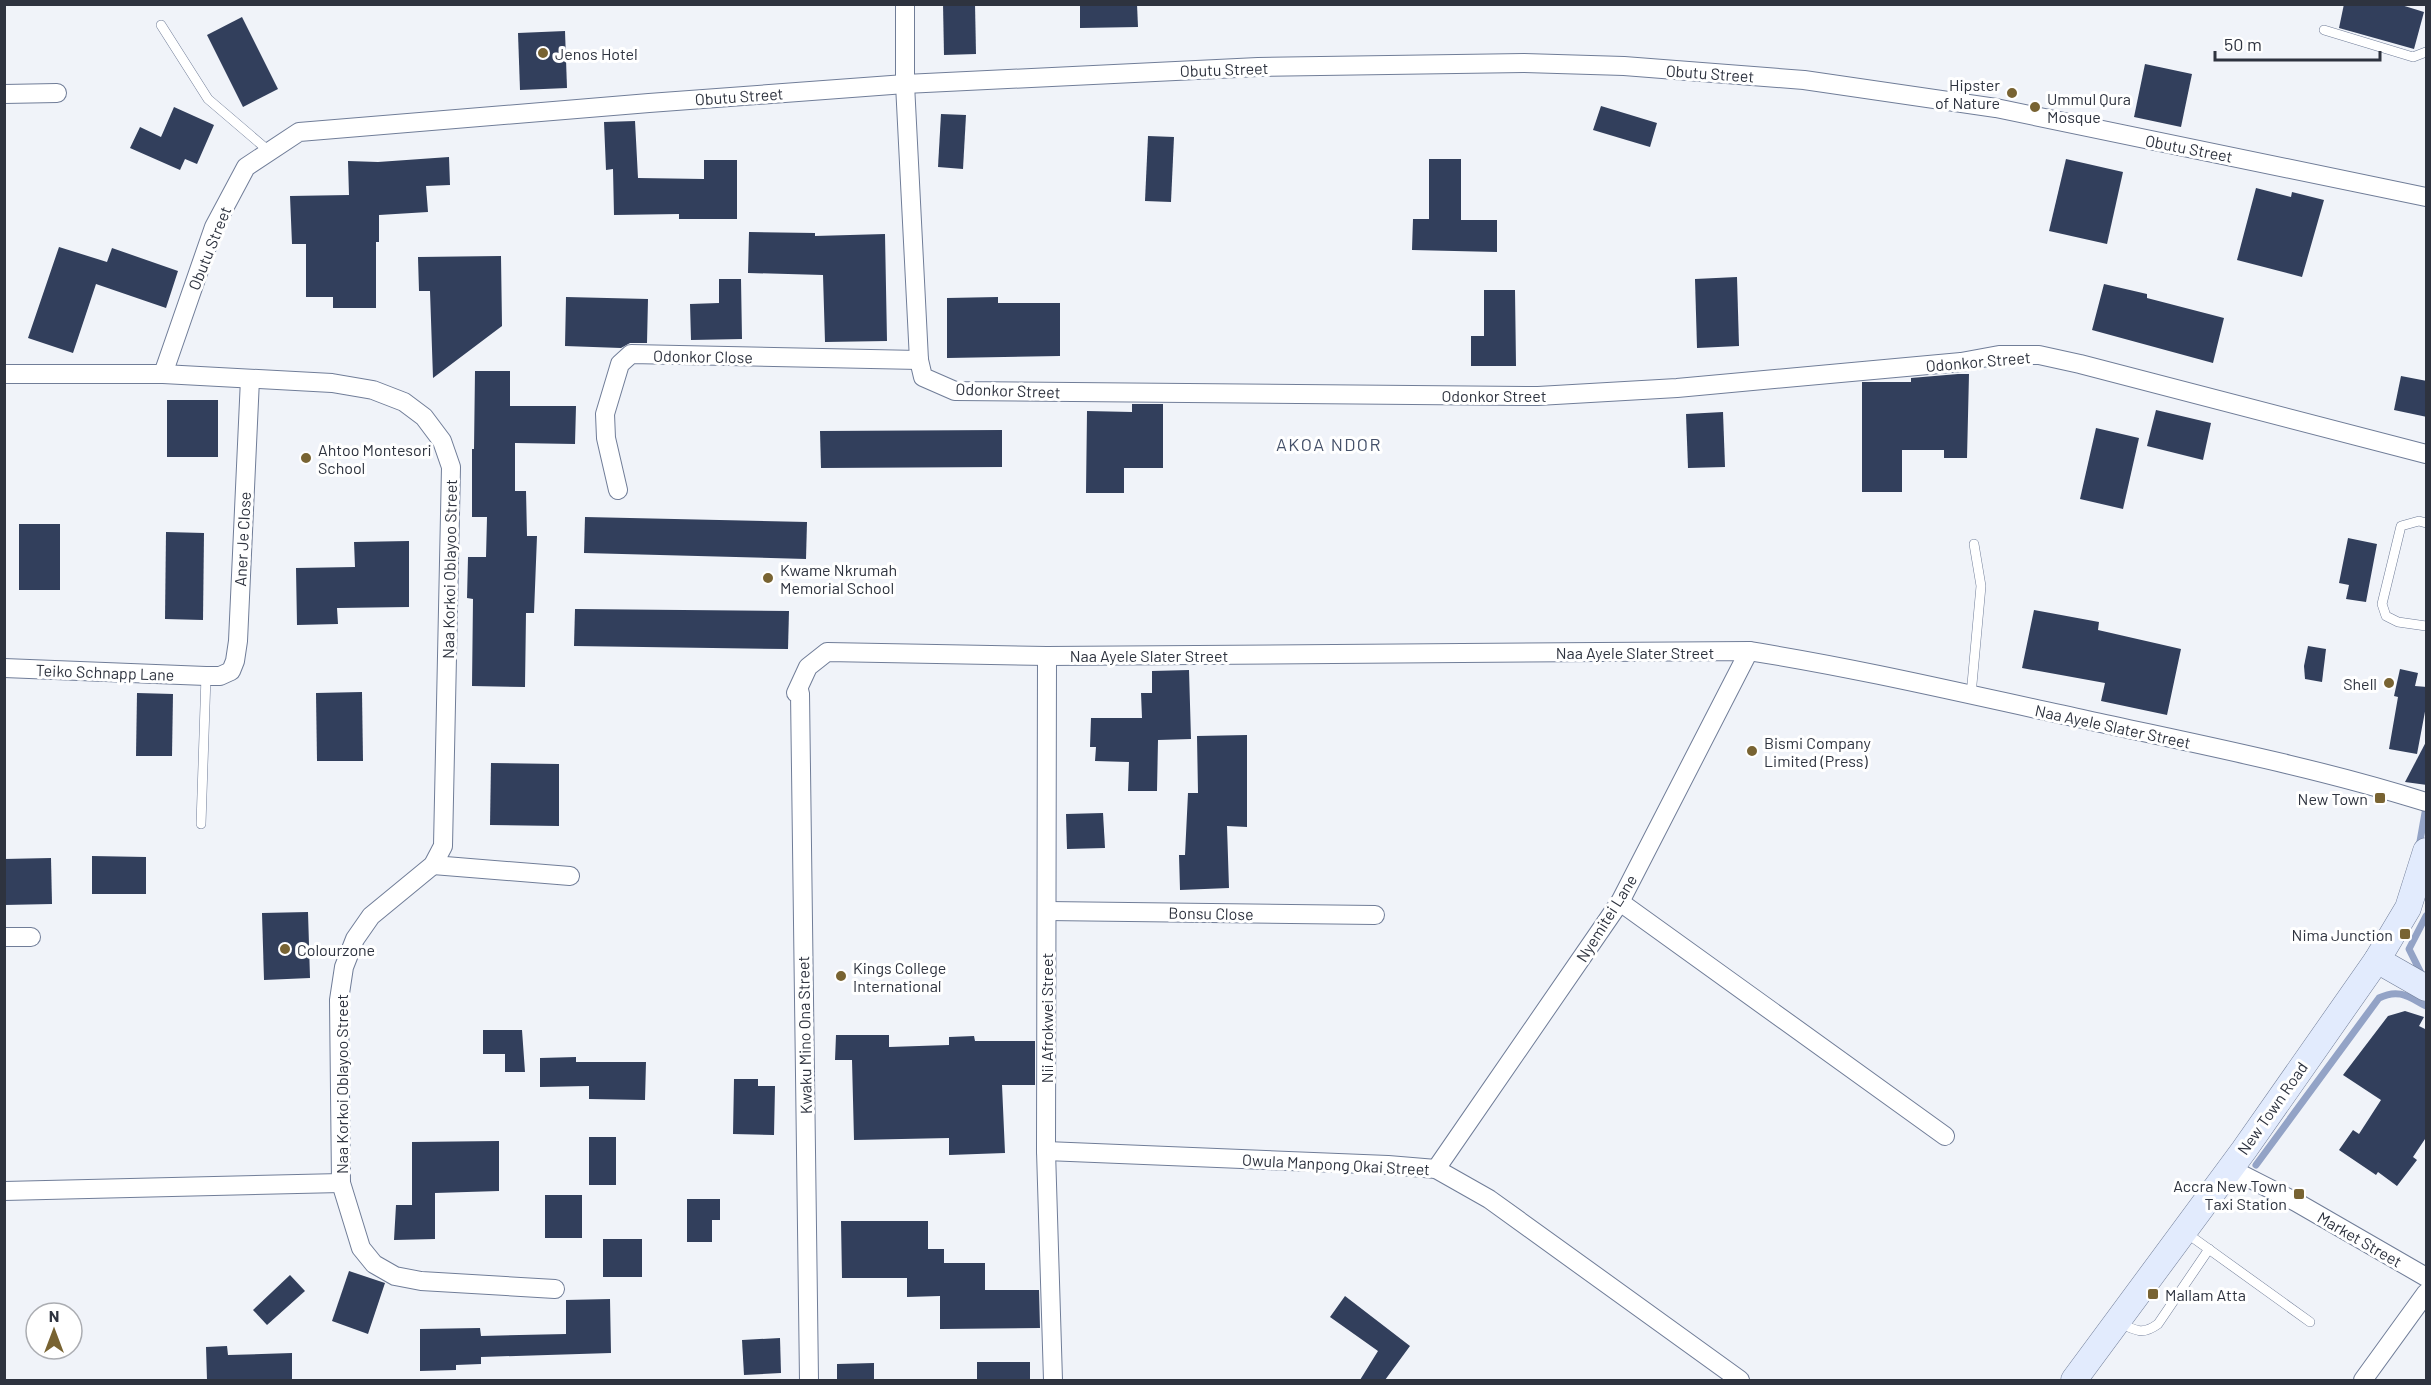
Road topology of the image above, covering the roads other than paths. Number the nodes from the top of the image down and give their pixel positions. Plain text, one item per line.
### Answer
1 (905, 4) edge
2 (160, 25) dead end
3 (2324, 30) dead end
4 (2427, 52) edge
5 (905, 84) junction
6 (57, 93) dead end
7 (4, 94) edge
8 (270, 152) junction
9 (2427, 197) edge
10 (919, 360) junction
11 (4, 374) edge
12 (164, 374) junction
13 (250, 380) junction
14 (2427, 454) edge
15 (618, 490) dead end
16 (2427, 523) edge
17 (1974, 544) dead end
18 (2427, 626) edge
19 (1749, 651) junction
20 (1047, 656) junction
21 (4, 668) edge
22 (206, 676) junction
23 (796, 693) joint
24 (1971, 695) junction
25 (2427, 802) edge
26 (201, 824) dead end
27 (2427, 851) edge
28 (433, 865) junction
29 (570, 876) dead end
30 (1620, 902) junction
31 (1047, 911) junction
32 (1376, 915) dead end
33 (4, 937) edge
34 (31, 937) dead end
35 (2377, 960) junction
36 (2427, 988) edge
37 (1945, 1136) dead end
38 (1046, 1151) junction
39 (2229, 1168) junction
40 (1436, 1169) junction
41 (341, 1183) junction
42 (4, 1191) edge
43 (2183, 1231) junction
44 (2209, 1249) junction
45 (2427, 1277) edge
46 (555, 1289) dead end
47 (2427, 1293) edge
48 (2117, 1322) junction
49 (2310, 1322) dead end
50 (808, 1380) edge
51 (1053, 1380) edge
52 (1740, 1380) edge
53 (2073, 1380) edge
54 (2363, 1380) edge

1 - 5 street
2 - 8 lane
3 - 4 lane
5 - 8 street, Obutu Street
5 - 9 street, Obutu Street
5 - 10 street
6 - 7 street
8 - 12 street, Obutu Street
10 - 14 street, Odonkor Street
10 - 15 street, Odonkor Close
11 - 12 street, Naa Korkoi Oblayoo Street
12 - 13 street, Naa Korkoi Oblayoo Street
13 - 22 street, Aner Je Close
13 - 28 street, Naa Korkoi Oblayoo Street
16 - 18 lane
17 - 24 lane
19 - 20 street, Naa Ayele Slater Street
19 - 24 street, Naa Ayele Slater Street
19 - 30 street, Nyemitei Lane
20 - 23 street, Naa Ayele Slater Street
20 - 31 street, Nii Afrokwei Street
21 - 22 street, Teiko Schnapp Lane
22 - 26 lane
23 - 50 street, Kwaku Mino Ona Street
24 - 25 street, Naa Ayele Slater Street
27 - 35 street, New Town Road
28 - 29 street
28 - 41 street, Naa Korkoi Oblayoo Street
30 - 37 street
30 - 40 street, Nyemitei Lane
31 - 32 street, Bonsu Close
31 - 38 street, Nii Afrokwei Street
33 - 34 street
35 - 36 street
35 - 39 street, New Town Road
38 - 40 street, Owula Manpong Okai Street
38 - 51 street, Nii Afrokwei Street
39 - 43 street, New Town Road
39 - 45 street, Market Street
40 - 52 street, Owula Manpong Okai Street
41 - 42 street, Naa Korkoi Oblayoo Street
41 - 46 street
43 - 44 lane
43 - 48 street, New Town Road
44 - 48 lane
44 - 49 lane
47 - 54 street
48 - 53 street, New Town Road

